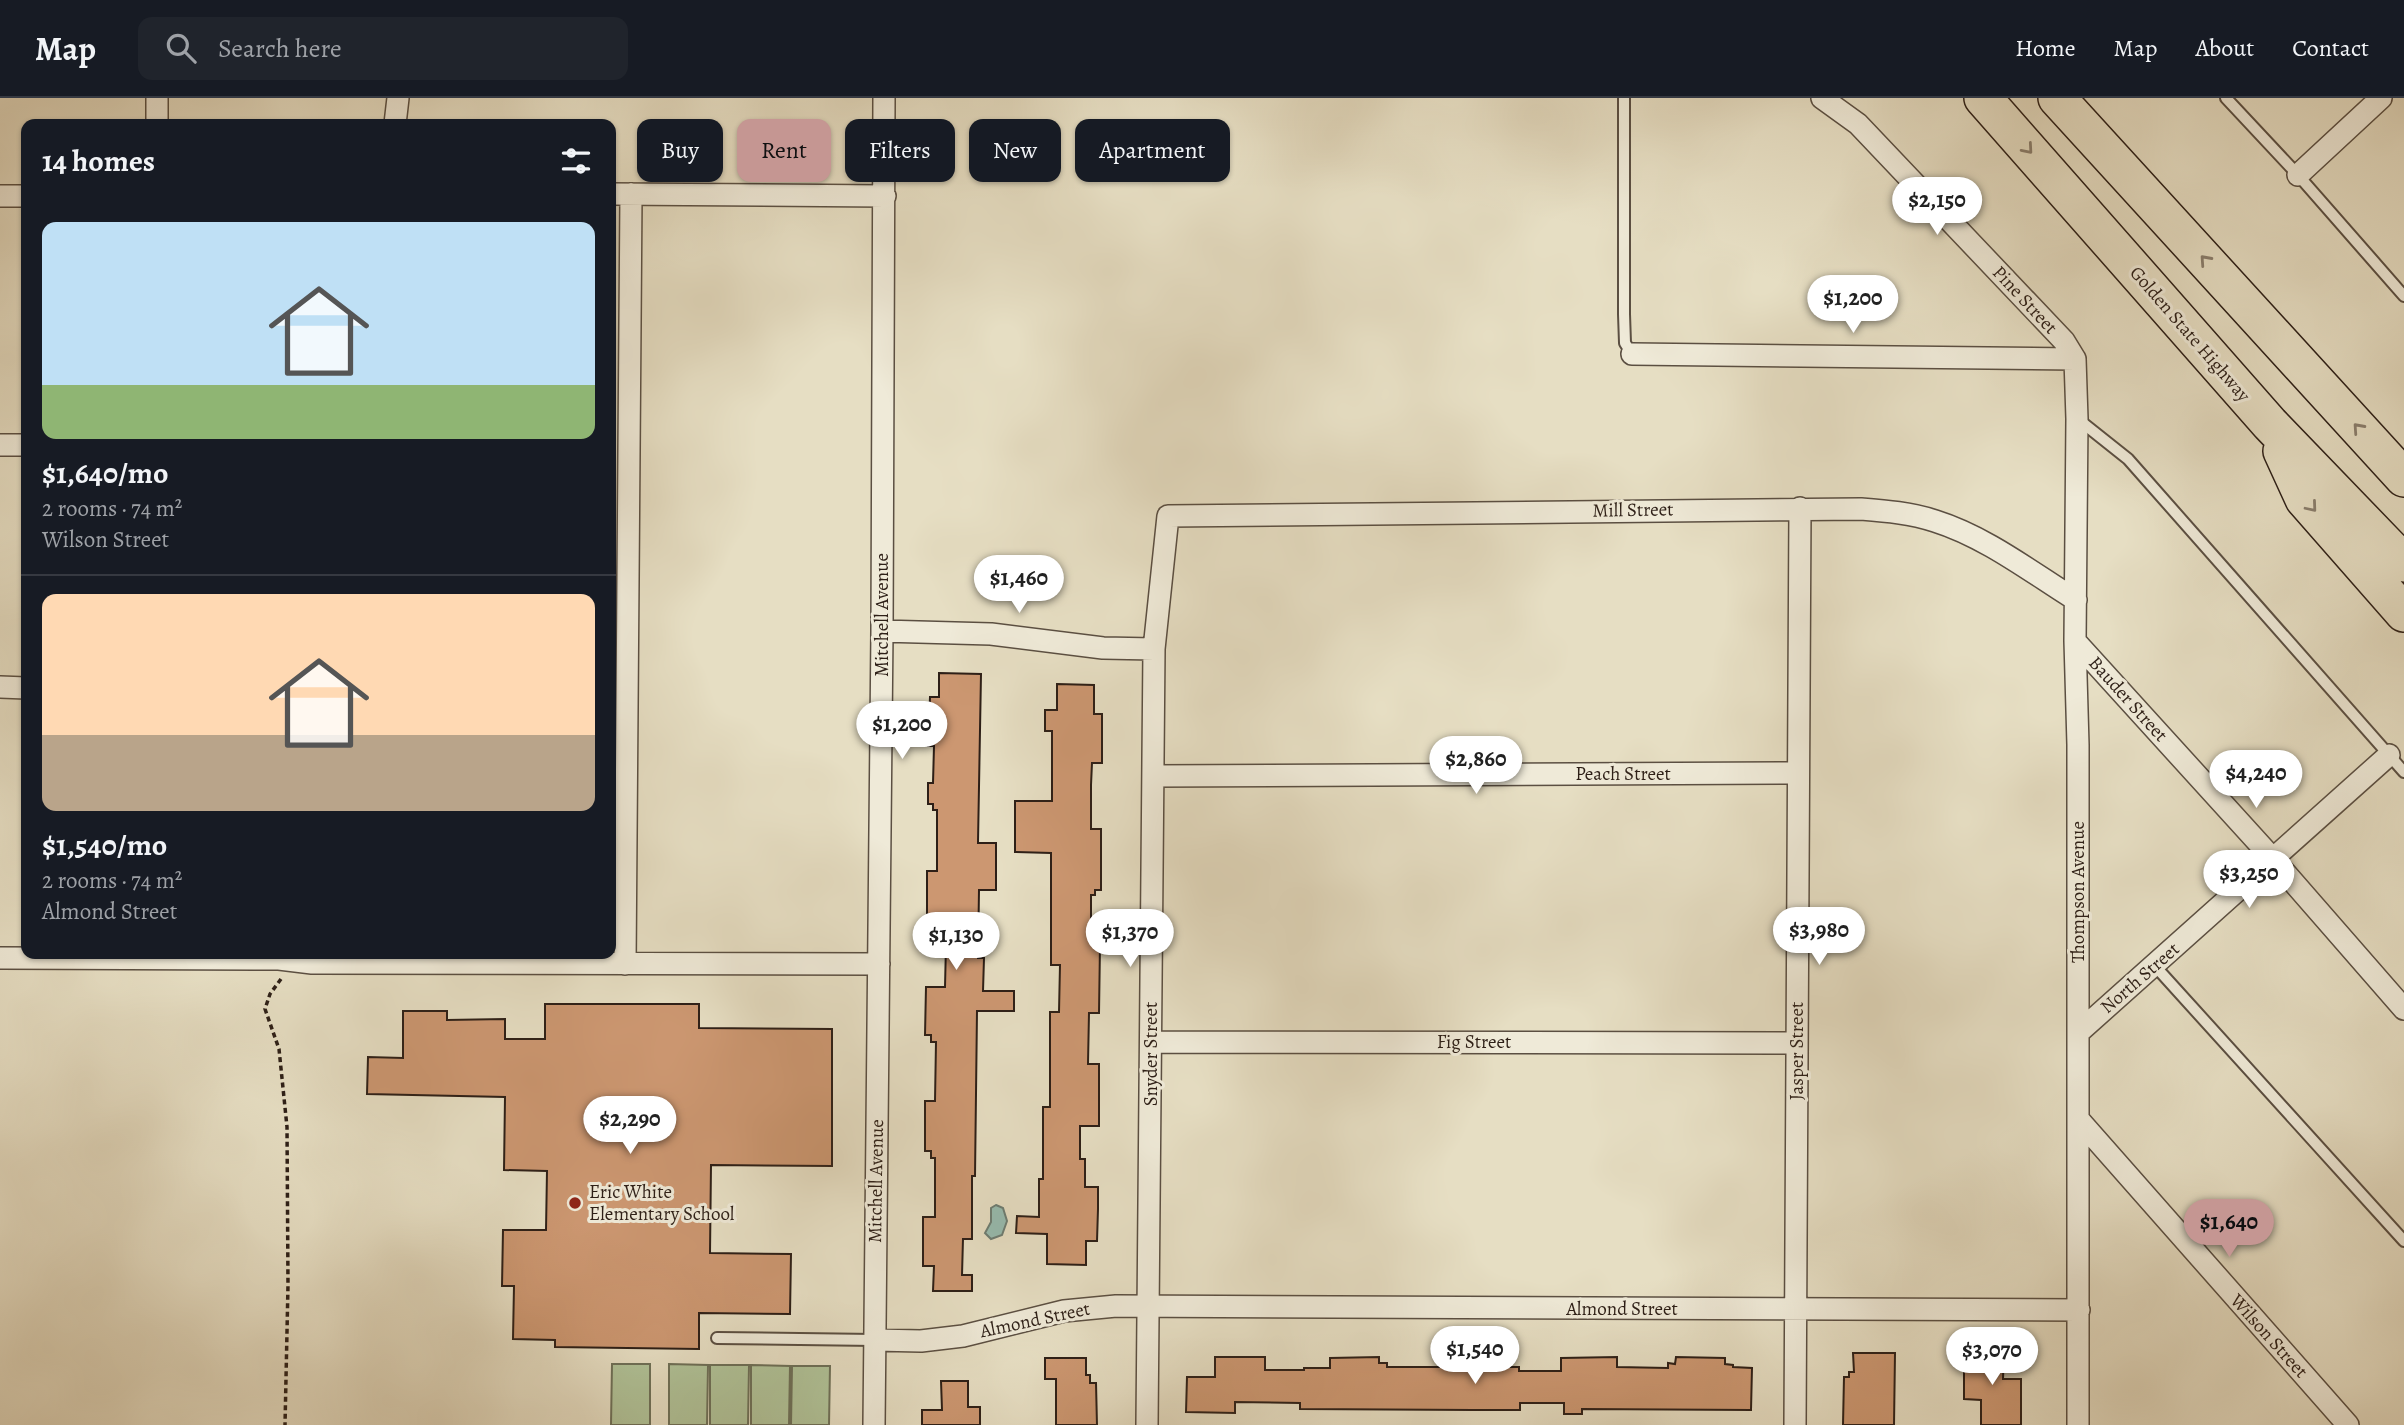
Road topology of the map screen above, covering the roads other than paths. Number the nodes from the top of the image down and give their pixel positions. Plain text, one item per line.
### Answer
1 (157, 98) edge
2 (398, 98) edge
3 (884, 98) edge
4 (1624, 98) edge
5 (1822, 98) edge
6 (1983, 98) edge
7 (2057, 98) edge
8 (2225, 98) edge
9 (2381, 98) edge
10 (157, 119) edge
11 (396, 119) edge
12 (2298, 175) junction
13 (621, 194) edge
14 (0, 196) edge
15 (21, 196) edge
16 (885, 196) junction
17 (2404, 296) edge
18 (1632, 354) joint
19 (2075, 359) junction
20 (2077, 419) junction
21 (2270, 424) junction
22 (0, 445) edge
23 (21, 445) edge
24 (620, 445) edge
25 (2404, 478) edge
26 (1800, 508) junction
27 (1168, 516) joint
28 (2404, 563) edge
29 (2076, 600) junction
30 (2404, 613) edge
31 (882, 631) junction
32 (2075, 640) junction
33 (1154, 649) junction
34 (0, 687) edge
35 (21, 688) edge
36 (619, 701) edge
37 (2389, 755) junction
38 (2404, 772) edge
39 (1798, 773) junction
40 (1154, 776) junction
41 (2274, 860) junction
42 (0, 958) edge
43 (21, 958) edge
44 (279, 959) edge
45 (625, 964) junction
46 (879, 964) junction
47 (2155, 966) junction
48 (2404, 1009) edge
49 (2079, 1032) junction
50 (1151, 1042) junction
51 (1797, 1043) junction
52 (2078, 1121) junction
53 (2404, 1241) edge
54 (1149, 1307) junction
55 (1796, 1309) junction
56 (2078, 1310) junction
57 (717, 1338) dead end
58 (875, 1340) junction
59 (874, 1425) edge
60 (1147, 1425) edge
61 (1795, 1425) edge
62 (2078, 1425) edge
63 (2348, 1425) edge

1 - 10 street
2 - 11 street
3 - 16 street, Mitchell Avenue
4 - 18 lane
5 - 19 street, Pine Street
6 -> 21 highway, Golden State Highway
25 -> 7 highway
8 - 12 lane
9 - 12 street
12 - 17 lane
13 - 16 street
13 - 24 street
14 - 15 street
16 - 31 street, Mitchell Avenue
18 - 19 street
19 - 20 street, Thompson Avenue
20 - 29 street, Thompson Avenue
20 - 37 lane
21 - 28 highway, Golden State Highway
21 -> 30 highway
22 - 23 street
24 - 36 street
26 - 27 street, Mill Street
26 - 29 street, Mill Street
26 - 39 street, Jasper Street
27 - 33 street, Snyder Street
29 - 32 street, Thompson Avenue
31 - 33 street
31 - 46 street, Mitchell Avenue
32 - 41 street, Bauder Street
32 - 49 street, Thompson Avenue
33 - 40 street, Snyder Street
34 - 35 street
36 - 45 street
37 - 38 lane
37 - 41 street, North Street
39 - 40 street, Peach Street
39 - 51 street, Jasper Street
40 - 50 street, Snyder Street
41 - 47 street, North Street
41 - 48 street, Bauder Street
42 - 43 street
44 - 45 street
45 - 46 street
46 - 58 street, Mitchell Avenue
47 - 49 street, North Street
47 - 53 lane
49 - 52 street, Thompson Avenue
50 - 51 street, Fig Street
50 - 54 street, Snyder Street
51 - 55 street, Jasper Street
52 - 56 street, Thompson Avenue
52 - 63 street, Wilson Street
54 - 55 street, Almond Street
54 - 58 street, Almond Street
54 - 60 street, Snyder Street
55 - 56 street, Almond Street
55 - 61 street, Jasper Street
56 - 62 street, Thompson Avenue
57 - 58 lane
58 - 59 street, Mitchell Avenue

